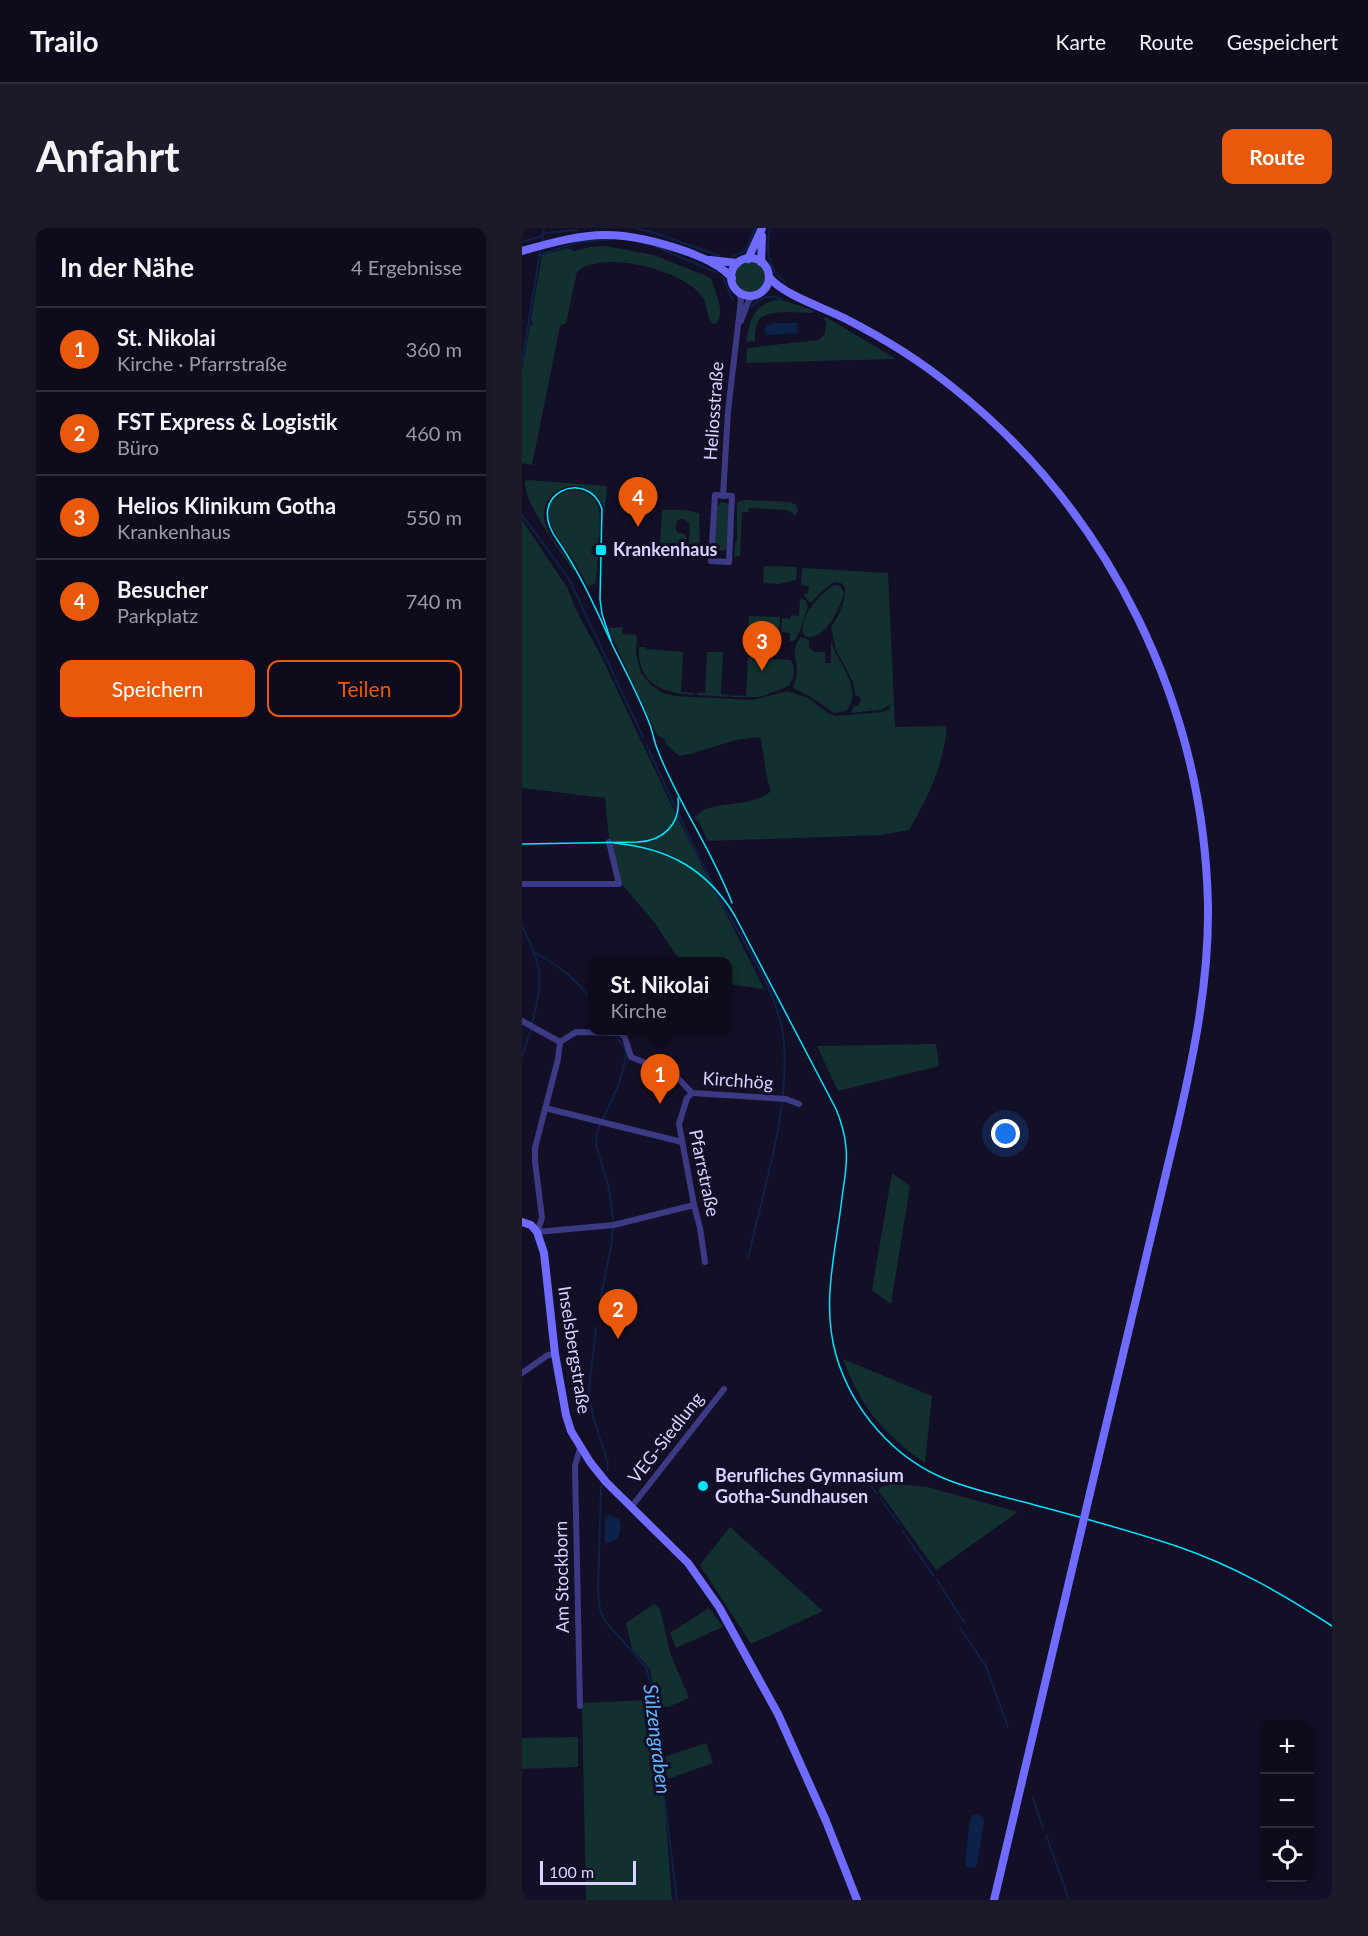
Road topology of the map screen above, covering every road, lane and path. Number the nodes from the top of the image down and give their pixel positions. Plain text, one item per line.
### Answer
1 (763, 228) edge
2 (522, 251) edge
3 (747, 259) junction
4 (706, 260) junction
5 (761, 262) junction
6 (737, 263) junction
7 (769, 277) junction
8 (732, 278) junction
9 (764, 290) junction
10 (740, 292) junction
11 (752, 296) junction
12 (796, 296) junction
13 (737, 330) junction
14 (723, 496) junction
15 (609, 843) dead end
16 (522, 884) edge
17 (522, 1021) edge
18 (588, 1032) edge
19 (623, 1035) edge
20 (560, 1042) junction
21 (692, 1093) junction
22 (799, 1104) dead end
23 (545, 1108) junction
24 (682, 1142) junction
25 (694, 1204) junction
26 (522, 1222) edge
27 (537, 1232) junction
28 (705, 1262) dead end
29 (555, 1354) junction
30 (522, 1373) edge
31 (724, 1389) dead end
32 (580, 1448) junction
33 (632, 1506) junction
34 (580, 1706) dead end
35 (857, 1900) edge
36 (994, 1900) edge

1 - 3 main road
1 - 5 main road
2 - 4 main road
3 - 5 main road
3 - 6 main road
4 - 6 main road
4 - 8 main road
5 - 7 main road
6 - 8 main road
7 - 9 main road
7 - 12 main road
8 - 10 main road
9 - 11 main road
9 - 12 main road
10 - 11 main road
10 - 13 street
11 - 13 street
12 - 36 main road, bridge
13 - 14 street, Heliosstraße
14 - 14 street
15 - 16 street
17 - 20 street
18 - 20 street, Kirchhög
19 - 21 street, Kirchhög
20 - 23 street
21 - 22 street, Kirchhög
21 - 24 street, Pfarrstraße
23 - 24 street
23 - 27 street
24 - 25 street, Pfarrstraße
25 - 27 street
25 - 28 street, Pfarrstraße
26 - 27 main road
27 - 29 main road, Inselsbergstraße
29 - 30 street
29 - 32 main road, Inselsbergstraße
31 - 33 street, VEG-Siedlung
32 - 33 main road, Inselsbergstraße
32 - 34 street, Am Stockborn
33 - 35 main road, Inselsbergstraße

